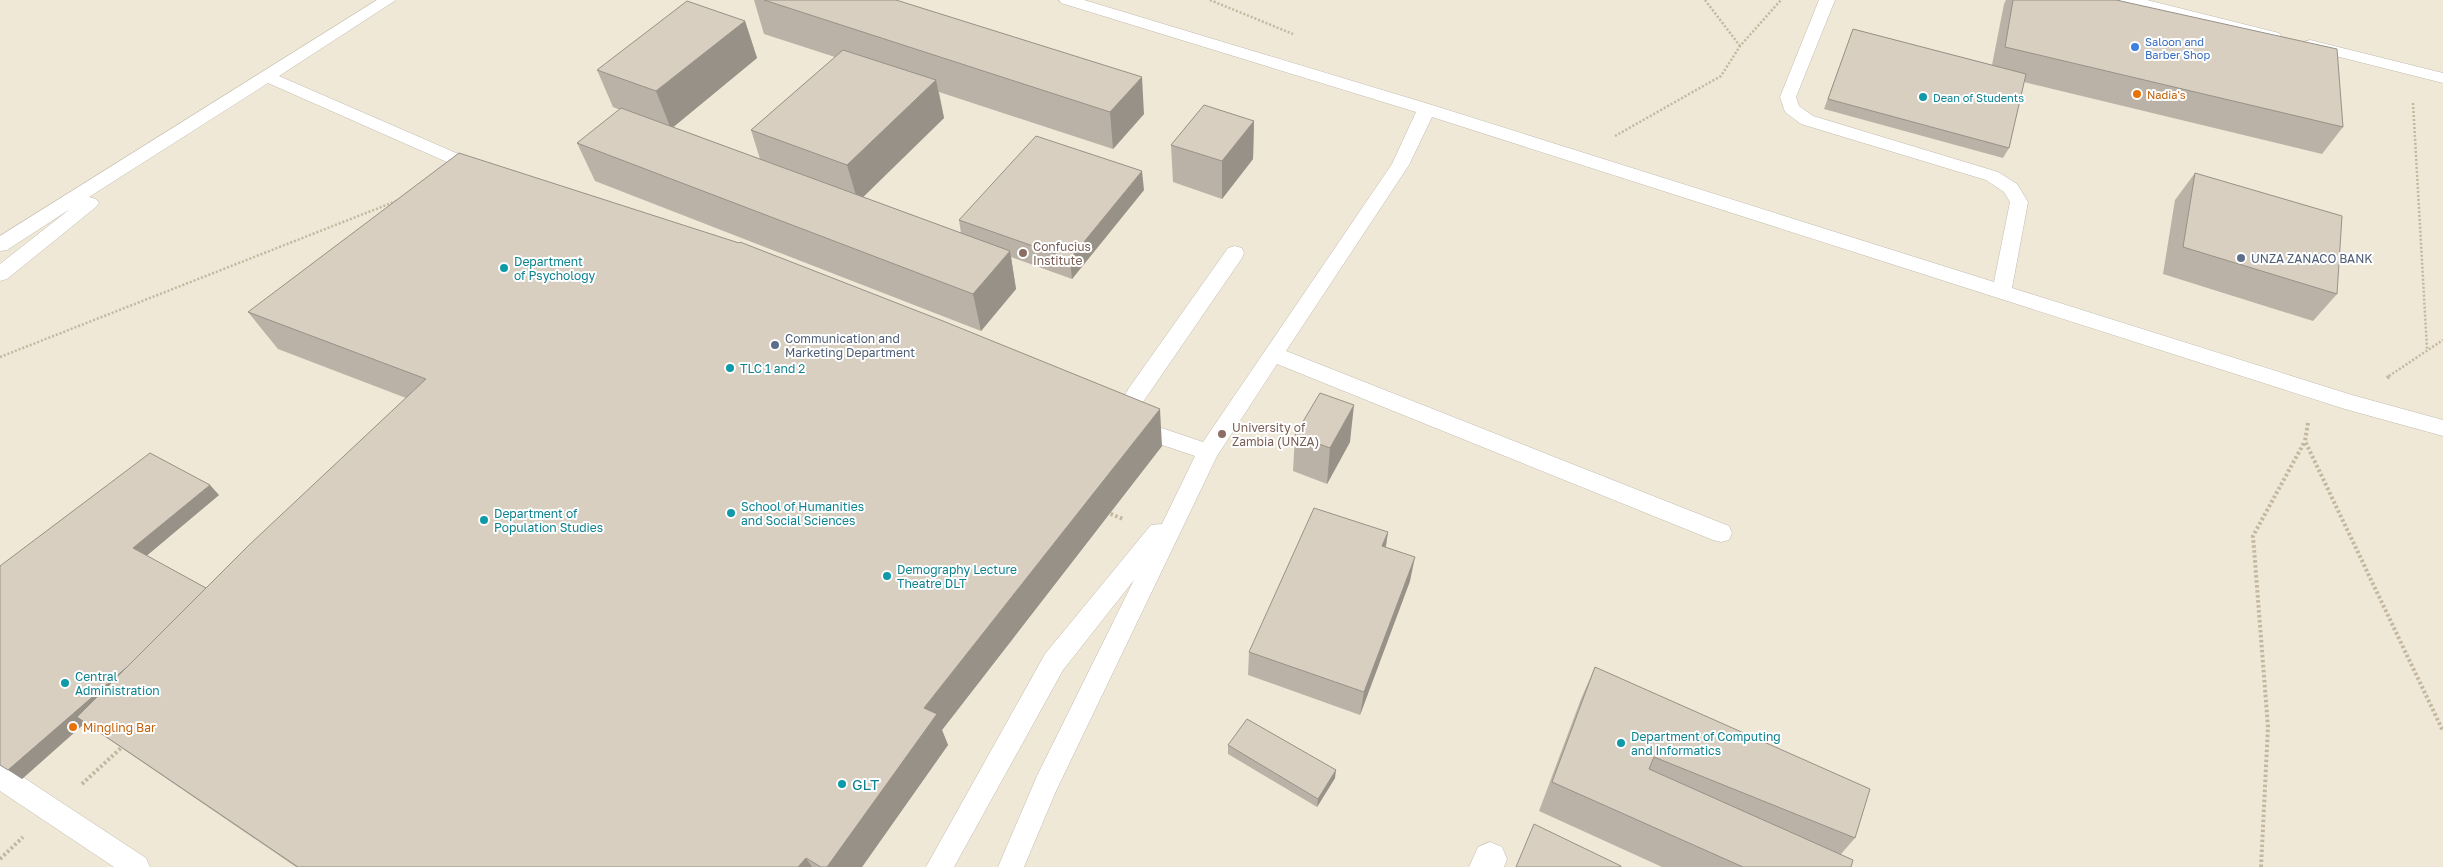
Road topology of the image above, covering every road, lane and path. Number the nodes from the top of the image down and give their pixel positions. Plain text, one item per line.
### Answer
1 (388, 0) edge
2 (1067, 0) edge
3 (1705, 0) edge
4 (1782, 0) edge
5 (1828, 0) edge
6 (2128, 0) edge
7 (1740, 46) junction
8 (2411, 70) junction
9 (268, 77) junction
10 (2443, 78) edge
11 (1426, 109) junction
12 (174, 136) junction
13 (1612, 137) dead end
14 (493, 176) edge
15 (404, 198) edge
16 (0, 245) edge
17 (1234, 253) dead end
18 (0, 274) edge
19 (2002, 292) junction
20 (2443, 340) edge
21 (2427, 349) junction
22 (1272, 354) junction
23 (0, 357) edge
24 (2314, 390) junction
25 (2352, 403) junction
26 (2443, 428) edge
27 (2305, 441) junction
28 (1208, 452) junction
29 (1183, 504) junction
30 (1104, 511) edge
31 (1721, 533) dead end
32 (1158, 534) junction
33 (2443, 731) edge
34 (121, 748) edge
35 (0, 776) edge
36 (52, 810) junction
37 (137, 867) edge
38 (939, 867) edge
39 (1011, 867) edge
40 (2262, 867) edge

1 - 9 lane
2 - 11 lane
3 - 7 path
4 - 7 path
5 - 19 lane
6 - 8 lane
7 - 13 path
8 - 10 lane
8 - 21 path
9 - 12 lane
9 - 14 lane
11 - 19 lane
11 - 22 lane
12 - 16 lane
12 - 18 lane
15 - 23 path
17 - 28 lane
19 - 24 lane
20 - 21 path
21 - 25 path
22 - 28 lane
22 - 31 lane
24 - 25 lane
24 - 27 path
25 - 26 lane
27 - 33 path
27 - 40 path
28 - 29 lane
29 - 32 lane
29 - 39 lane
30 - 32 path
32 - 38 lane
34 - 36 path
35 - 36 lane
36 - 37 lane

